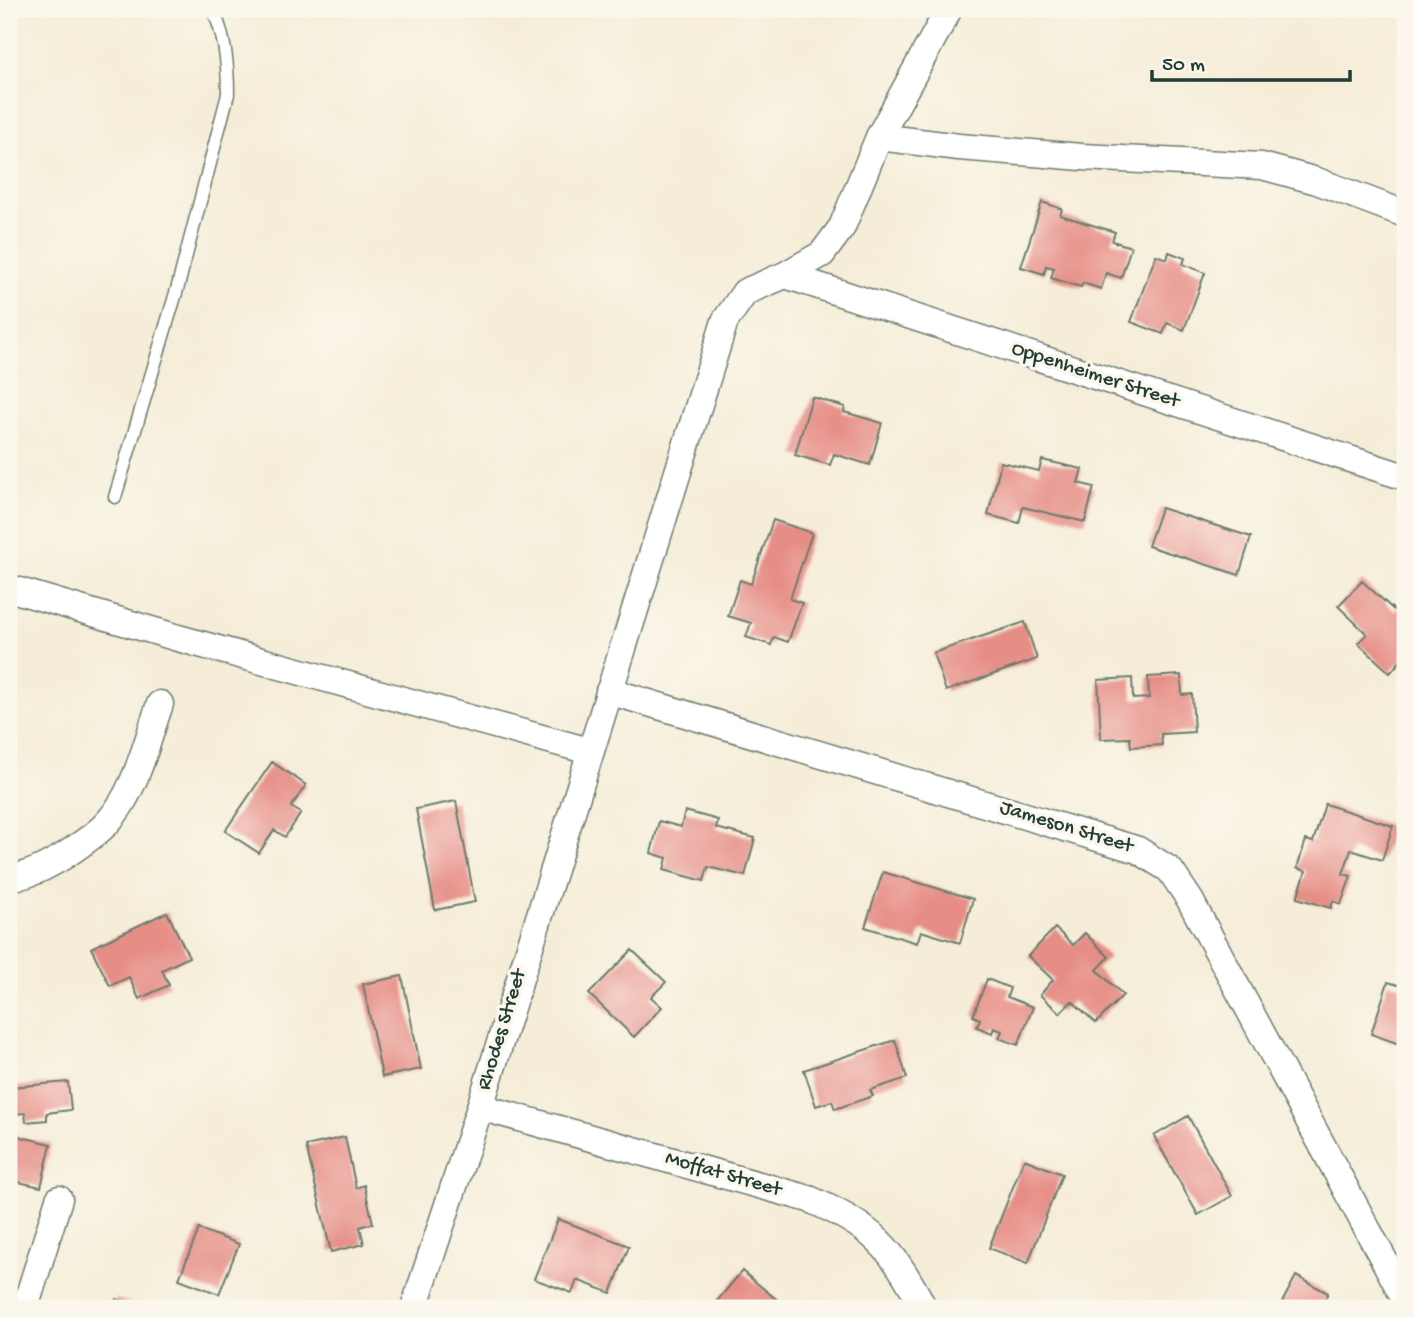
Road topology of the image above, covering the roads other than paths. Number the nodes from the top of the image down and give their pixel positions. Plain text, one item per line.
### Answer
1 (213, 9) edge
2 (949, 9) edge
3 (879, 137) junction
4 (1405, 214) edge
5 (785, 275) junction
6 (1405, 477) edge
7 (115, 497) dead end
8 (9, 588) edge
9 (609, 691) junction
10 (160, 704) dead end
11 (589, 751) junction
12 (9, 877) edge
13 (480, 1107) junction
14 (59, 1199) dead end
15 (1405, 1299) edge
16 (25, 1308) edge
17 (414, 1308) edge
18 (924, 1308) edge

1 - 7 lane
2 - 3 street, Rhodes Street
3 - 4 street
3 - 5 street, Rhodes Street
5 - 6 street, Oppenheimer Street
5 - 9 street, Rhodes Street
8 - 11 street
9 - 11 street, Rhodes Street
9 - 15 street, Jameson Street
10 - 12 street
11 - 13 street, Rhodes Street
13 - 17 street, Rhodes Street
13 - 18 street, Moffat Street
14 - 16 street

